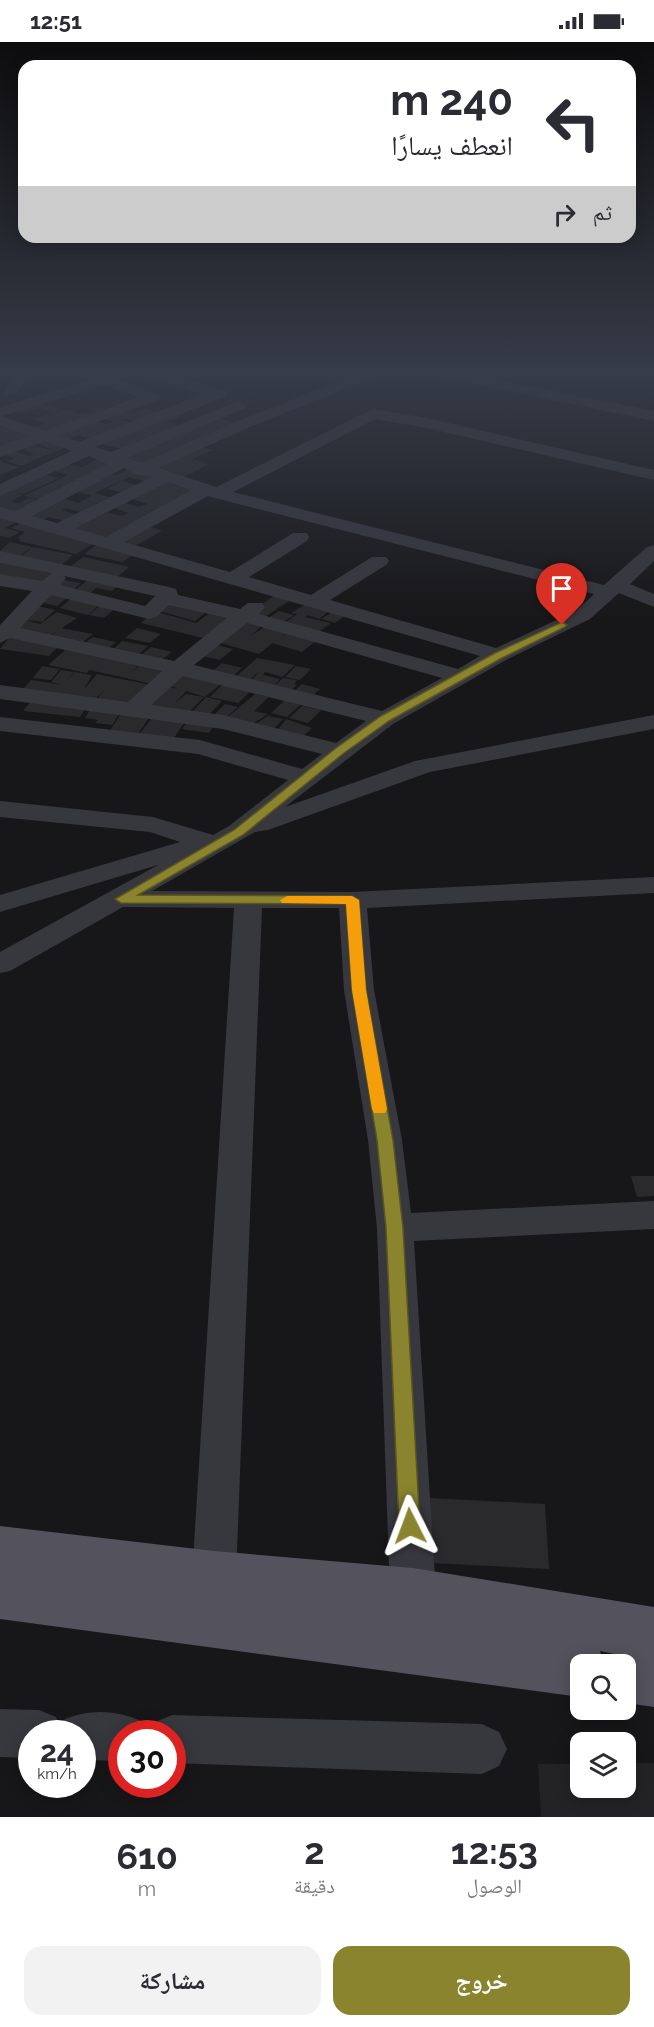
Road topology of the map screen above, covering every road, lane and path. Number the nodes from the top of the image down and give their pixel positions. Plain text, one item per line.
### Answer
1 (53, 457) edge
2 (60, 457) edge
3 (101, 457) edge
4 (124, 457) edge
5 (170, 457) edge
6 (283, 457) edge
7 (574, 457) edge
8 (115, 461) junction
9 (140, 470) junction
10 (654, 475) edge
11 (0, 477) edge
12 (165, 477) junction
13 (0, 491) edge
14 (211, 491) junction
15 (58, 529) junction
16 (8, 533) edge
17 (300, 537) dead end
18 (102, 543) junction
19 (78, 555) junction
20 (651, 557) edge
21 (379, 561) dead end
22 (55, 578) junction
23 (232, 579) junction
24 (82, 584) junction
25 (177, 584) junction
26 (5, 586) edge
27 (612, 589) junction
28 (278, 592) junction
29 (654, 601) edge
30 (314, 602) junction
31 (244, 616) junction
32 (6, 624) edge
33 (498, 655) junction
34 (178, 668) junction
35 (460, 676) junction
36 (0, 692) edge
37 (133, 710) junction
38 (385, 719) junction
39 (654, 722) edge
40 (4, 730) edge
41 (340, 751) junction
42 (306, 778) junction
43 (0, 809) edge
44 (238, 832) junction
45 (208, 842) junction
46 (654, 885) edge
47 (121, 899) junction
48 (352, 900) junction
49 (248, 901) junction
50 (0, 903) edge
51 (0, 964) edge
52 (654, 1215) edge
53 (394, 1228) junction
54 (0, 1550) edge
55 (214, 1575) junction
56 (0, 1593) edge
57 (413, 1594) junction
58 (654, 1634) edge
59 (570, 1669) edge
60 (636, 1677) edge
61 (654, 1680) edge
62 (0, 1733) edge
63 (18, 1733) edge
64 (186, 1739) edge
65 (482, 1749) dead end

1 - 11 street
2 - 13 street
3 - 8 street
4 - 8 street
5 - 9 street
6 - 14 street
7 - 10 street
8 - 9 street
8 - 16 street
9 - 12 street
12 - 14 street
12 - 15 street
14 - 18 street
14 - 27 street
15 - 16 street
15 - 18 street
16 - 19 street
16 - 22 street
17 - 23 street
18 - 19 street
18 - 25 street
19 - 22 street
19 - 25 street
20 - 27 street
21 - 30 street
22 - 24 street
22 - 24 street
22 - 26 street
22 - 32 street
23 - 25 street
23 - 28 street
24 - 25 street
24 - 25 street
25 - 31 street
27 - 29 street
27 - 33 street
28 - 30 street
28 - 31 street
30 - 33 street
31 - 34 street
31 - 35 street
32 - 34 street
33 - 35 street
34 - 37 street
34 - 38 street
35 - 38 street
36 - 37 street
37 - 41 street
38 - 41 street
39 - 44 street
40 - 42 street
41 - 42 street
42 - 44 street
43 - 45 street
44 - 45 street
44 - 47 street
45 - 50 street
46 - 48 street
47 - 49 street
47 - 51 street
48 - 49 street
48 - 53 street
49 - 55 street
52 - 53 street
53 - 57 street
54 - 55 main road
55 - 57 main road
56 - 59 main road
57 - 58 main road
60 - 61 main road
62 - 63 street
64 - 65 street

